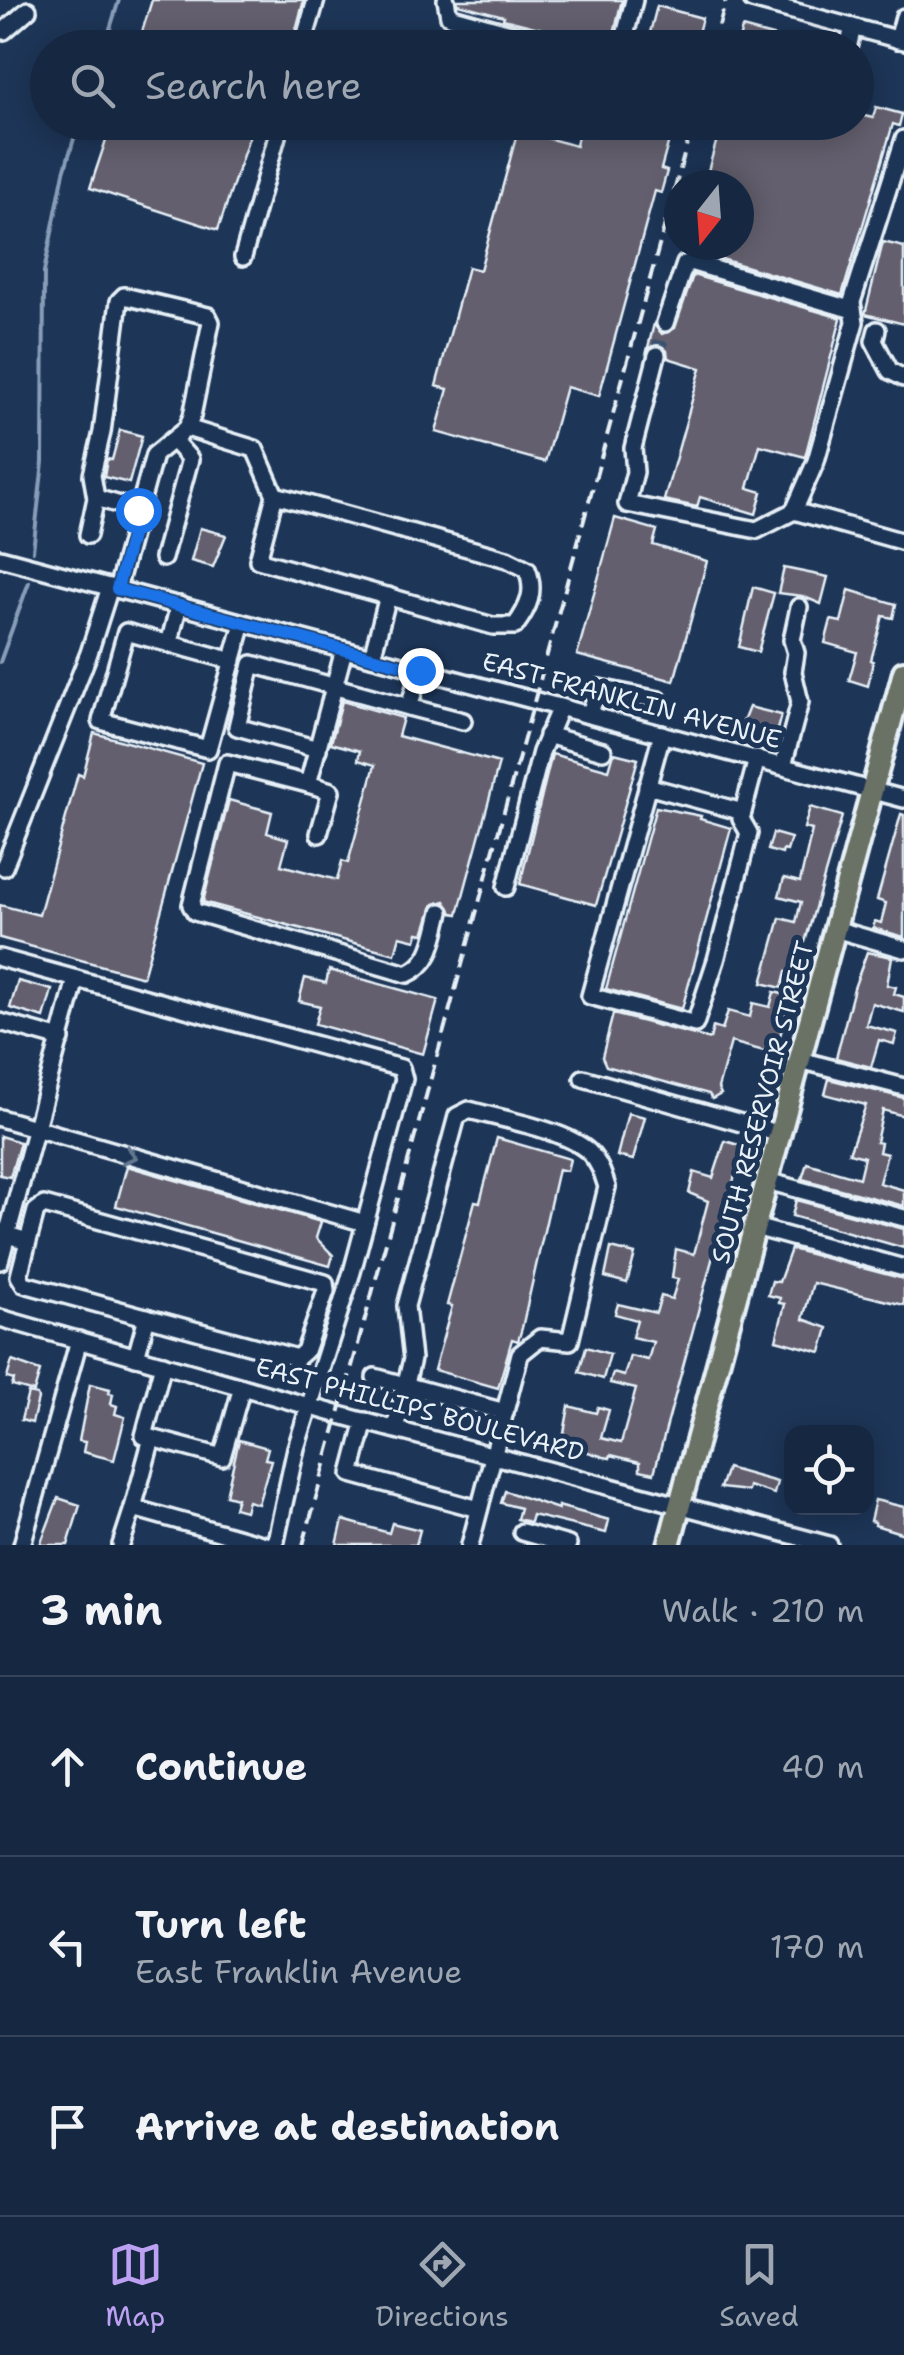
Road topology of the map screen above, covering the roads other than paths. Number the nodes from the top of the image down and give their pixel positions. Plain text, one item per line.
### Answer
1 (316, 0) edge
2 (446, 0) edge
3 (634, 0) edge
4 (752, 0) edge
5 (805, 7) edge
6 (28, 10) dead end
7 (904, 17) edge
8 (853, 28) joint
9 (0, 30) edge
10 (307, 30) edge
11 (499, 30) edge
12 (626, 30) edge
13 (860, 30) edge
14 (874, 34) edge
15 (901, 41) edge
16 (904, 139) edge
17 (276, 140) edge
18 (243, 256) dead end
19 (853, 310) junction
20 (665, 322) tunnel mouth
21 (877, 330) dead end
22 (657, 356) tunnel mouth
23 (904, 378) edge
24 (187, 428) junction
25 (173, 440) junction
26 (275, 495) junction
27 (96, 498) junction
28 (138, 510) junction
29 (794, 511) junction
30 (88, 535) dead end
31 (904, 542) edge
32 (0, 558) edge
33 (164, 558) dead end
34 (113, 588) junction
35 (388, 596) junction
36 (178, 605) junction
37 (799, 607) dead end
38 (243, 623) junction
39 (169, 644) junction
40 (344, 650) junction
41 (372, 657) junction
42 (233, 661) junction
43 (420, 670) junction
44 (904, 672) edge
45 (335, 688) junction
46 (659, 700) dead end
47 (409, 707) junction
48 (560, 707) junction
49 (590, 715) junction
50 (463, 721) dead end
51 (662, 734) junction
52 (547, 735) junction
53 (318, 749) junction
54 (603, 751) dead end
55 (757, 759) junction
56 (783, 766) junction
57 (308, 784) junction
58 (647, 786) junction
59 (872, 789) junction
60 (904, 798) edge
61 (743, 812) junction
62 (319, 834) dead end
63 (4, 866) dead end
64 (506, 887) dead end
65 (440, 912) dead end
66 (835, 929) junction
67 (904, 949) edge
68 (0, 958) edge
69 (76, 979) junction
70 (0, 1022) edge
71 (61, 1039) junction
72 (800, 1060) junction
73 (583, 1078) dead end
74 (904, 1087) edge
75 (0, 1118) edge
76 (36, 1130) junction
77 (780, 1134) junction
78 (767, 1180) junction
79 (0, 1193) edge
80 (18, 1198) junction
81 (904, 1218) edge
82 (366, 1222) junction
83 (755, 1227) junction
84 (7, 1236) junction
85 (28, 1241) junction
86 (0, 1261) edge
87 (904, 1268) edge
88 (147, 1317) junction
89 (0, 1318) edge
90 (79, 1340) junction
91 (136, 1357) junction
92 (163, 1364) junction
93 (374, 1377) dead end
94 (405, 1385) junction
95 (242, 1387) junction
96 (308, 1406) junction
97 (505, 1412) junction
98 (365, 1421) junction
99 (395, 1429) junction
100 (152, 1438) junction
101 (494, 1455) junction
102 (680, 1504) junction
103 (133, 1508) junction
104 (479, 1510) junction
105 (522, 1532) dead end
106 (788, 1540) edge
107 (22, 1545) edge
108 (121, 1545) edge
109 (265, 1545) edge
110 (275, 1545) edge
111 (470, 1545) edge
112 (568, 1545) edge
113 (669, 1545) edge
114 (829, 1545) edge

1 - 10 street
2 - 11 street
3 - 12 street
4 - 5 street
5 - 8 street
6 - 9 street
7 - 15 street
8 - 13 street
14 - 15 street
16 - 19 street
17 - 18 street
19 - 20 street
19 - 29 street
21 - 23 street
22 - 29 street
24 - 25 street
24 - 26 street
24 - 27 street
25 - 28 street
25 - 33 street
26 - 35 street
26 - 35 street
27 - 28 street
27 - 30 street
28 - 34 street
29 - 31 street
32 - 34 street, EAST FRANKLIN AVENUE
34 - 36 street, EAST FRANKLIN AVENUE
34 - 63 street
35 - 41 street
36 - 38 street, EAST FRANKLIN AVENUE
36 - 39 street
37 - 56 street
38 - 40 street, EAST FRANKLIN AVENUE
38 - 42 street
39 - 42 street
39 - 42 street
40 - 41 street, EAST FRANKLIN AVENUE
40 - 45 street
41 - 43 street, EAST FRANKLIN AVENUE
43 - 47 street
43 - 48 street, EAST FRANKLIN AVENUE
44 - 59 main road, SOUTH RESERVOIR STREET
45 - 47 street
45 - 53 street
45 - 53 street
46 - 49 street
47 - 50 street
48 - 49 street, EAST FRANKLIN AVENUE
48 - 52 street
49 - 51 street, EAST FRANKLIN AVENUE
51 - 55 street, EAST FRANKLIN AVENUE
51 - 58 street
52 - 54 street
52 - 64 street
53 - 57 street
55 - 56 street, EAST FRANKLIN AVENUE
55 - 61 street
56 - 59 street, EAST FRANKLIN AVENUE
57 - 62 street
57 - 65 street
58 - 61 street
58 - 61 street
59 - 60 street, EAST FRANKLIN AVENUE
59 - 66 main road, SOUTH RESERVOIR STREET
66 - 67 street
66 - 72 main road, SOUTH RESERVOIR STREET
68 - 69 street
69 - 71 street
69 - 82 street
70 - 71 street
71 - 76 street
72 - 74 street
72 - 77 main road, SOUTH RESERVOIR STREET
73 - 77 street
75 - 76 street
76 - 80 street
76 -> 82 street
77 - 78 main road, SOUTH RESERVOIR STREET
78 - 81 street
78 - 83 main road, SOUTH RESERVOIR STREET
79 - 80 street
80 - 84 street
82 - 96 street
83 - 87 street
83 - 102 main road, SOUTH RESERVOIR STREET
84 - 85 street
84 - 86 street
85 - 88 street
85 - 88 street
88 - 91 street
89 - 90 street, EAST PHILLIPS BOULEVARD
90 - 91 street, EAST PHILLIPS BOULEVARD
90 - 107 street
91 - 92 street, EAST PHILLIPS BOULEVARD
92 - 95 street, EAST PHILLIPS BOULEVARD
92 - 100 street
93 - 94 street
94 - 97 street
94 - 97 street
94 - 99 street
95 - 96 street, EAST PHILLIPS BOULEVARD
95 - 100 street
96 - 98 street, EAST PHILLIPS BOULEVARD
96 - 110 street
97 - 101 street
98 - 99 street, EAST PHILLIPS BOULEVARD
98 - 104 street
99 - 101 street, EAST PHILLIPS BOULEVARD
100 - 103 street
101 - 102 street, EAST PHILLIPS BOULEVARD
101 - 104 street
102 - 106 street, EAST PHILLIPS BOULEVARD
102 - 113 main road, SOUTH RESERVOIR STREET
103 - 108 street
103 - 109 street
104 - 111 street
105 - 112 street
106 - 114 street, EAST PHILLIPS BOULEVARD

